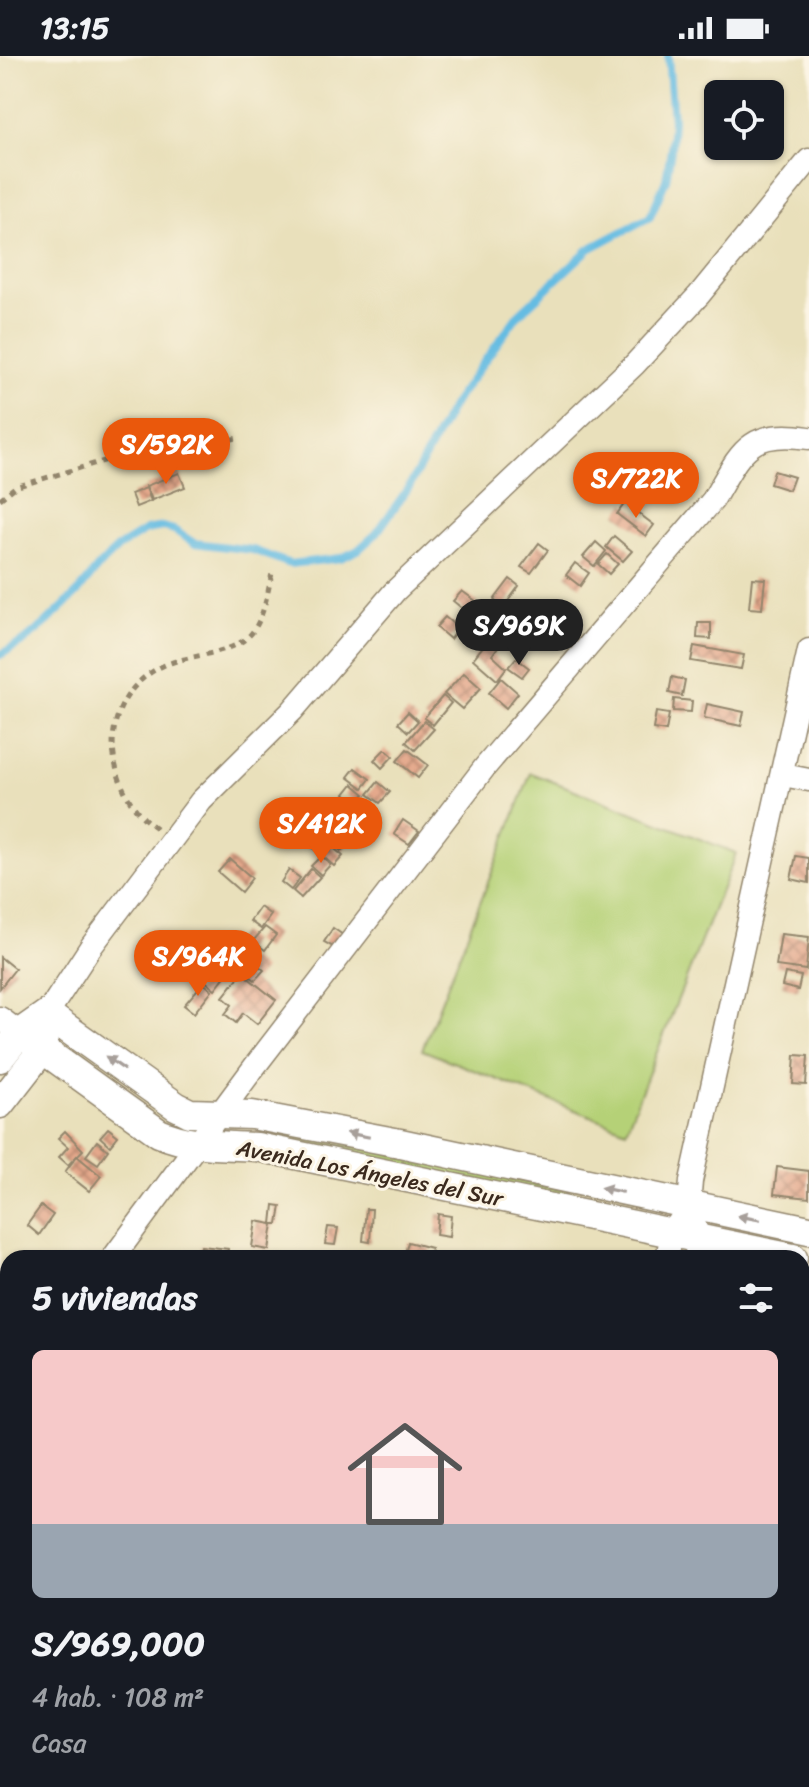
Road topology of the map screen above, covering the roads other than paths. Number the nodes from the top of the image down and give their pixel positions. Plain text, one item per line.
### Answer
1 (809, 160) edge
2 (809, 438) edge
3 (809, 650) edge
4 (783, 775) junction
5 (809, 780) edge
6 (47, 1014) junction
7 (10, 1026) edge
8 (42, 1050) junction
9 (0, 1058) edge
10 (0, 1104) edge
11 (219, 1115) junction
12 (199, 1145) junction
13 (689, 1206) junction
14 (809, 1230) edge
15 (683, 1247) edge
16 (119, 1250) edge
17 (713, 1250) edge

1 - 6 street
2 - 11 street
3 - 4 street
4 - 5 street
4 - 13 street
6 - 7 street
6 - 8 street
11 -> 6 street, Avenida Los Ángeles del Sur
7 - 8 street, Avenida Los Ángeles del Sur
7 - 9 street
8 - 10 street
8 - 12 street, Avenida Los Ángeles del Sur
11 - 12 street
13 -> 11 street, Avenida Los Ángeles del Sur
12 - 15 street, Avenida Los Ángeles del Sur
12 - 16 street
14 -> 13 street, Avenida Los Ángeles del Sur
13 - 15 street
15 - 17 street, Avenida Los Ángeles del Sur

